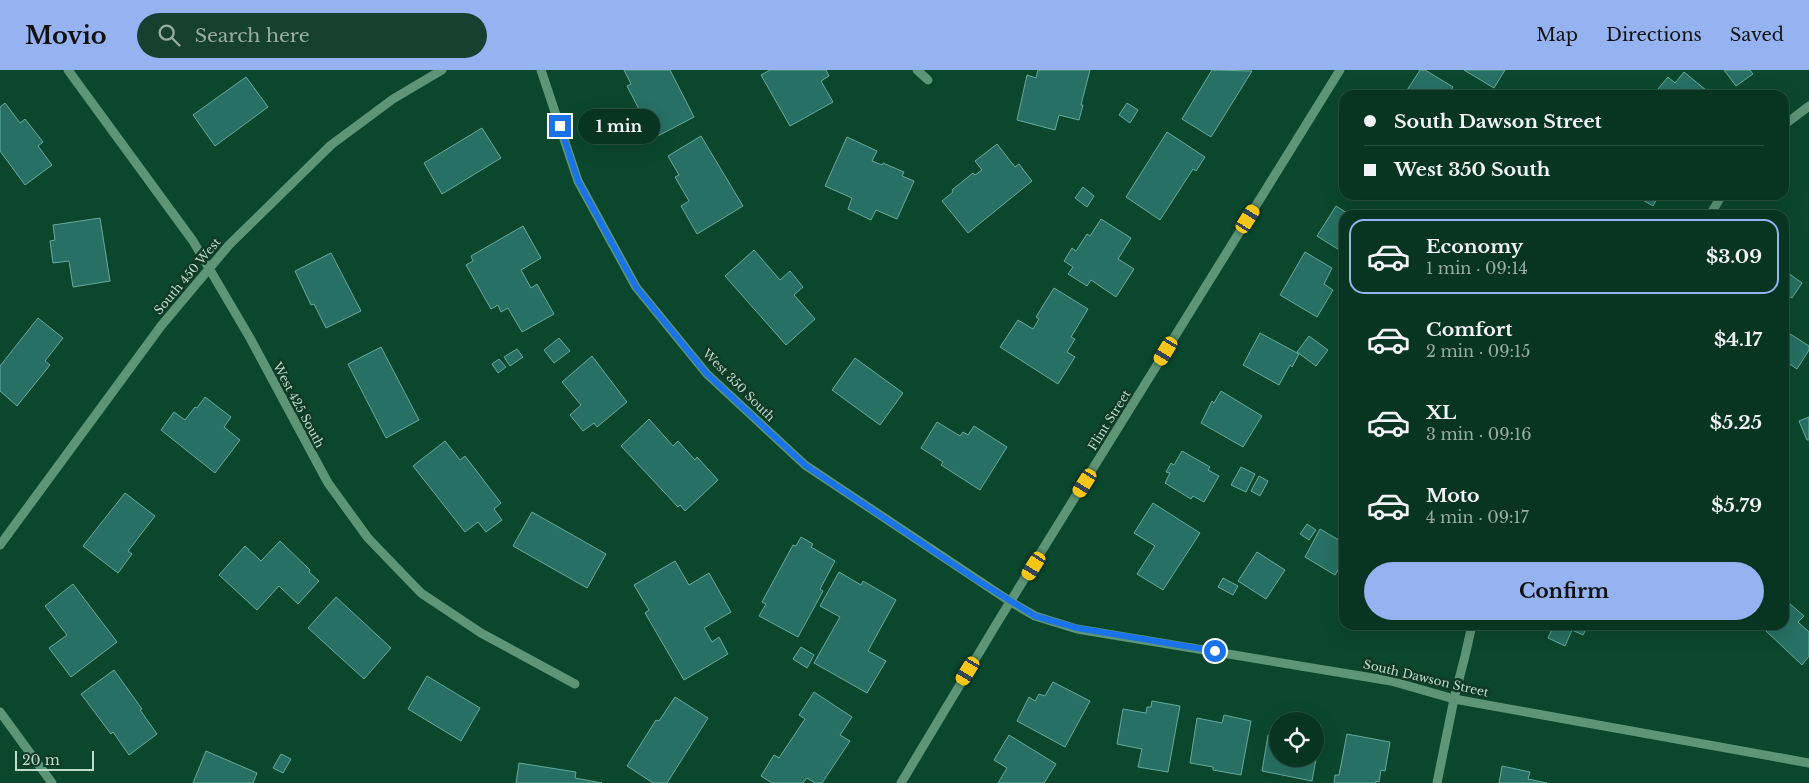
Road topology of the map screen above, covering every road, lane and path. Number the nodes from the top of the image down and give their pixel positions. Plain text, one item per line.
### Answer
1 (68, 70) edge
2 (442, 70) edge
3 (541, 70) edge
4 (917, 70) edge
5 (1340, 70) edge
6 (928, 80) dead end
7 (1809, 106) edge
8 (1789, 120) edge
9 (209, 268) junction
10 (0, 545) edge
11 (1011, 602) junction
12 (1471, 630) edge
13 (575, 684) dead end
14 (1454, 699) junction
15 (0, 712) edge
16 (1809, 763) edge
17 (52, 783) edge
18 (901, 783) edge
19 (1438, 783) edge

1 - 9 street, West 425 South
2 - 9 street, South 450 West
3 - 11 street, West 350 South
4 - 6 street
5 - 11 street, Flint Street
7 - 8 street
9 - 10 street, South 450 West
9 - 13 street, West 425 South
11 - 14 street, South Dawson Street
11 - 18 street, Flint Street
12 - 14 street
14 - 16 street, South Dawson Street
14 - 19 street
15 - 17 street

